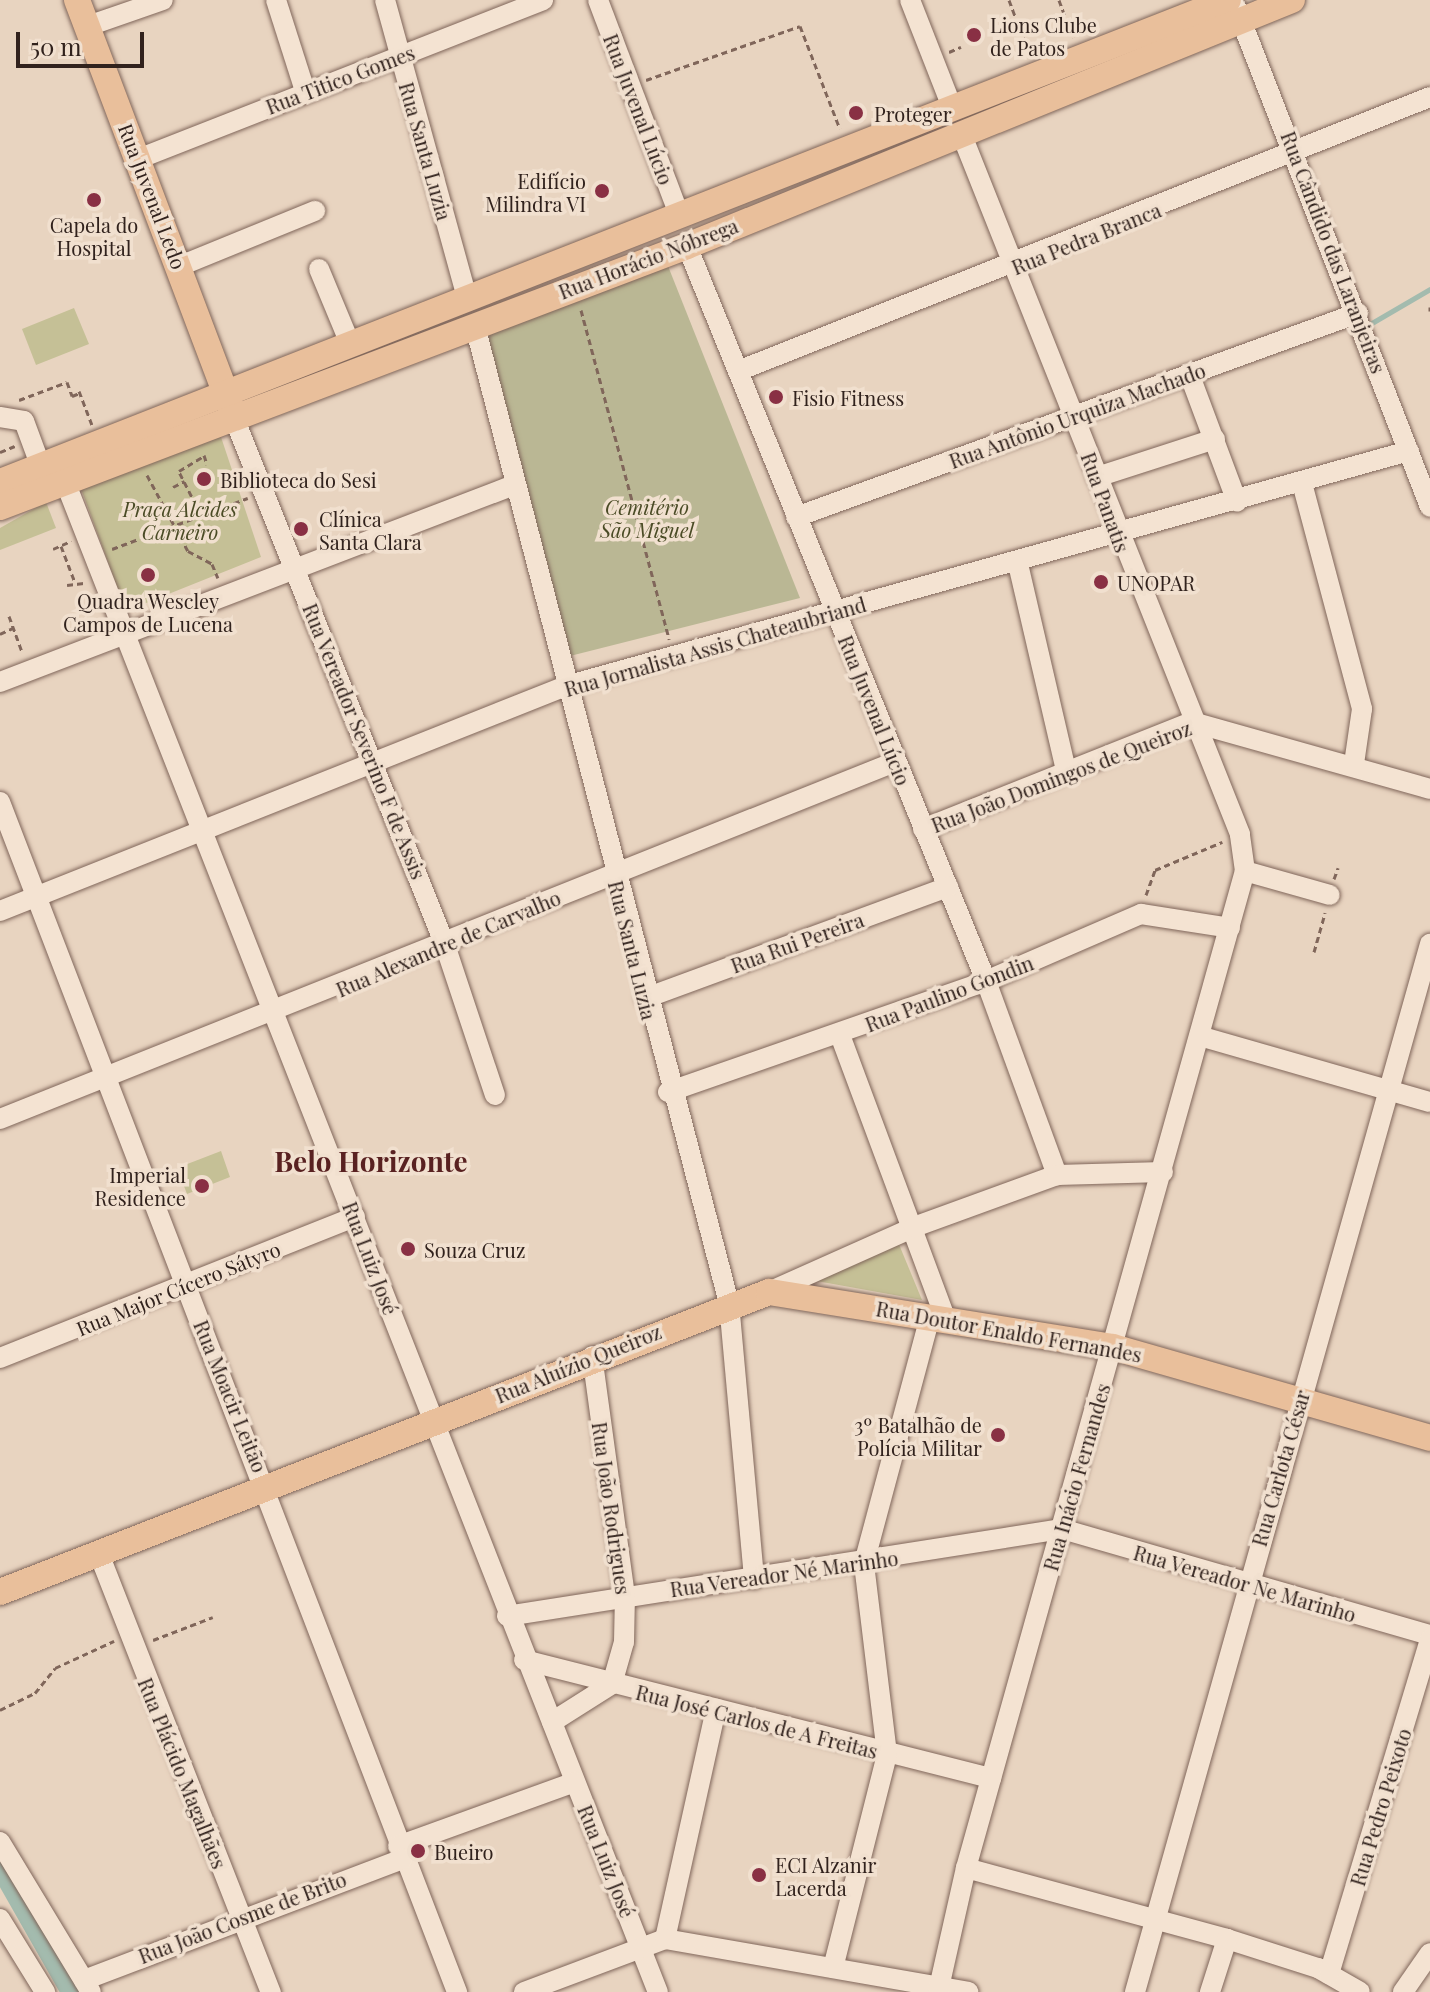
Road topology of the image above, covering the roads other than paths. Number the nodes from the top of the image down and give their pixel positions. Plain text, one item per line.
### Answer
1 (77, 0) edge
2 (163, 0) edge
3 (276, 0) edge
4 (385, 0) edge
5 (543, 0) edge
6 (598, 0) edge
7 (910, 0) edge
8 (1292, 0) edge
9 (1234, 7) edge
10 (88, 26) junction
11 (399, 56) junction
12 (305, 91) junction
13 (1430, 97) edge
14 (952, 107) junction
15 (961, 133) junction
16 (1297, 153) junction
17 (138, 159) junction
18 (315, 211) dead end
19 (680, 217) junction
20 (687, 246) junction
21 (180, 266) junction
22 (1015, 267) junction
23 (319, 269) dead end
24 (468, 301) junction
25 (1358, 313) junction
26 (475, 326) junction
27 (351, 346) junction
28 (738, 371) junction
29 (1190, 376) junction
30 (224, 393) junction
31 (4, 415) edge
32 (1073, 415) junction
33 (234, 418) junction
34 (1215, 439) junction
35 (1409, 451) junction
36 (41, 467) junction
37 (1097, 477) junction
38 (64, 479) junction
39 (1426, 481) edge
40 (0, 482) edge
41 (1302, 483) junction
42 (514, 485) junction
43 (1237, 502) junction
44 (0, 507) edge
45 (1430, 507) edge
46 (796, 517) junction
47 (1117, 536) junction
48 (1018, 564) junction
49 (296, 569) junction
50 (836, 612) junction
51 (127, 634) junction
52 (0, 682) edge
53 (566, 686) junction
54 (1192, 722) junction
55 (374, 761) junction
56 (895, 762) junction
57 (1354, 764) junction
58 (1066, 770) junction
59 (1430, 789) edge
60 (0, 802) edge
61 (923, 829) junction
62 (206, 830) junction
63 (1245, 871) junction
64 (613, 873) junction
65 (948, 887) junction
66 (1330, 895) dead end
67 (38, 896) junction
68 (0, 911) edge
69 (1230, 928) junction
70 (1430, 944) edge
71 (445, 945) junction
72 (986, 981) junction
73 (646, 998) junction
74 (276, 1015) junction
75 (840, 1035) junction
76 (1203, 1037) junction
77 (107, 1078) junction
78 (1390, 1090) junction
79 (668, 1092) junction
80 (495, 1095) dead end
81 (1430, 1102) edge
82 (0, 1119) edge
83 (1163, 1172) junction
84 (1057, 1175) junction
85 (355, 1217) junction
86 (914, 1227) junction
87 (186, 1285) junction
88 (769, 1292) junction
89 (729, 1303) junction
90 (947, 1322) junction
91 (1113, 1347) junction
92 (592, 1356) junction
93 (0, 1358) edge
94 (1300, 1400) junction
95 (434, 1421) junction
96 (1430, 1438) edge
97 (267, 1485) junction
98 (1062, 1529) junction
99 (99, 1554) junction
100 (864, 1563) junction
101 (754, 1579) junction
102 (1246, 1585) junction
103 (0, 1592) edge
104 (625, 1596) junction
105 (507, 1616) junction
106 (1430, 1637) edge
107 (524, 1660) junction
108 (612, 1684) junction
109 (716, 1709) junction
110 (552, 1722) junction
111 (887, 1754) junction
112 (991, 1778) junction
113 (575, 1782) junction
114 (0, 1842) edge
115 (400, 1852) junction
116 (966, 1868) junction
117 (240, 1916) junction
118 (1157, 1918) junction
119 (0, 1919) edge
120 (665, 1939) junction
121 (1227, 1939) junction
122 (640, 1947) junction
123 (1430, 1953) edge
124 (833, 1968) junction
125 (1329, 1974) junction
126 (88, 1986) edge
127 (939, 1989) edge
128 (39, 1991) edge
129 (271, 1992) edge
130 (457, 1992) edge
131 (524, 1992) edge
132 (658, 1992) edge
133 (968, 1992) edge
134 (1135, 1992) edge
135 (1210, 1992) edge
136 (1360, 1992) edge
137 (1403, 1992) edge

1 - 10 main road, Rua Juvenal Ledo
2 - 10 street
3 - 12 street
4 - 11 street, Rua Santa Luzia
5 - 11 street, Rua Titico Gomes
6 - 19 street, Rua Juvenal Lúcio
7 - 14 street
8 - 9 main road, Rua Horácio Nóbrega
9 - 14 main road, Rua Horácio Nóbrega
9 - 15 main road, Rua Horácio Nóbrega
9 - 16 street, Rua Cândido das Laranjeiras
10 - 17 main road, Rua Juvenal Ledo
11 - 12 street, Rua Titico Gomes
11 - 24 street, Rua Santa Luzia
12 - 17 street, Rua Titico Gomes
13 - 16 street, Rua Pedra Branca
14 - 19 main road, Rua Horácio Nóbrega
15 - 20 main road, Rua Horácio Nóbrega
15 - 22 street, Rua Panatis
16 - 22 street, Rua Pedra Branca
16 - 25 street, Rua Cândido das Laranjeiras
17 - 21 main road, Rua Juvenal Ledo
18 - 21 street
19 - 24 main road, Rua Horácio Nóbrega
20 - 26 main road, Rua Horácio Nóbrega
20 - 28 street, Rua Juvenal Lúcio
21 - 30 main road, Rua Juvenal Ledo
22 - 28 street, Rua Pedra Branca
22 - 32 street, Rua Panatis
23 - 27 street
24 - 27 main road, Rua Horácio Nóbrega
25 - 29 street, Rua Antônio Urquiza Machado
25 - 35 street, Rua Cândido das Laranjeiras
26 - 33 main road, Rua Horácio Nóbrega
26 - 42 street, Rua Santa Luzia
27 - 30 main road, Rua Horácio Nóbrega
28 - 46 street, Rua Juvenal Lúcio
29 - 32 street, Rua Antônio Urquiza Machado
29 - 34 street
30 - 33 main road, Rua Juvenal Ledo
30 - 36 main road, Rua Horácio Nóbrega
31 - 36 street
32 - 37 street, Rua Panatis
32 - 46 street, Rua Antônio Urquiza Machado
33 - 38 main road, Rua Horácio Nóbrega
33 - 49 street, Rua Vereador Severino F de Assis
34 - 37 street
34 - 43 street
35 - 39 street, Rua Cândido das Laranjeiras
35 - 41 street, Rua Jornalista Assis Chateaubriand
36 - 40 main road, Rua Horácio Nóbrega
37 - 47 street, Rua Panatis
38 - 44 main road, Rua Horácio Nóbrega
38 - 51 street, Rua Luiz José
39 - 45 street, Rua Cândido das Laranjeiras
41 - 43 street, Rua Jornalista Assis Chateaubriand
41 - 57 street
42 - 49 street
42 - 53 street, Rua Santa Luzia
43 - 47 street, Rua Jornalista Assis Chateaubriand
46 - 50 street, Rua Juvenal Lúcio
47 - 48 street, Rua Jornalista Assis Chateaubriand
47 - 54 street, Rua Panatis
48 - 50 street, Rua Jornalista Assis Chateaubriand
48 - 58 street
49 - 51 street
49 - 55 street, Rua Vereador Severino F de Assis
50 - 53 street, Rua Jornalista Assis Chateaubriand
50 - 56 street, Rua Juvenal Lúcio
51 - 52 street
51 - 62 street, Rua Luiz José
53 - 55 street, Rua Jornalista Assis Chateaubriand
53 - 64 street, Rua Santa Luzia
54 - 57 street, Rua João Domingos de Queiroz
54 - 58 street, Rua João Domingos de Queiroz
54 - 63 street, Rua Panatis
55 - 62 street, Rua Jornalista Assis Chateaubriand
55 - 71 street, Rua Vereador Severino F de Assis
56 - 61 street, Rua Juvenal Lúcio
56 - 64 street, Rua Alexandre de Carvalho
57 - 59 street, Rua João Domingos de Queiroz
58 - 61 street, Rua João Domingos de Queiroz
60 - 67 street, Rua Moacir Leitão
61 - 65 street, Rua Juvenal Lúcio
62 - 67 street, Rua Jornalista Assis Chateaubriand
62 - 74 street, Rua Luiz José
63 - 66 street
63 - 69 street, Rua Inácio Fernandes
64 - 71 street, Rua Alexandre de Carvalho
64 - 73 street, Rua Santa Luzia
65 - 72 street, Rua Juvenal Lúcio
65 - 73 street, Rua Rui Pereira
67 - 68 street, Rua Jornalista Assis Chateaubriand
67 - 77 street, Rua Moacir Leitão
69 - 72 street, Rua Paulino Gondin
69 - 76 street, Rua Inácio Fernandes
70 - 78 street, Rua Carlota César
71 - 74 street, Rua Alexandre de Carvalho
71 - 80 street, Rua Vereador Severino F de Assis
72 - 75 street, Rua Paulino Gondin
72 - 84 street, Rua Juvenal Lúcio
73 - 79 street, Rua Santa Luzia
74 - 77 street, Rua Alexandre de Carvalho
74 - 85 street, Rua Luiz José
75 - 79 street, Rua Paulino Gondin
75 - 86 street
76 - 78 street
76 - 83 street, Rua Inácio Fernandes
77 - 82 street, Rua Alexandre de Carvalho
77 - 87 street, Rua Moacir Leitão
78 - 81 street
78 - 94 street, Rua Carlota César
79 - 89 street, Rua Santa Luzia
83 - 84 street, Rua Aluízio Queiroz
83 - 91 street, Rua Inácio Fernandes
84 - 86 street, Rua Aluízio Queiroz
85 - 87 street, Rua Major Cícero Sátyro
85 - 95 street, Rua Luiz José
86 - 88 street, Rua Aluízio Queiroz
86 - 90 street
87 - 93 street, Rua Major Cícero Sátyro
87 - 97 street, Rua Moacir Leitão
88 - 89 main road, Rua Aluízio Queiroz
88 - 90 main road, Rua Doutor Enaldo Fernandes
89 - 92 main road, Rua Aluízio Queiroz
89 - 101 street, Rua Santa Luzia
90 - 91 main road, Rua Doutor Enaldo Fernandes
90 - 100 street
91 - 94 main road, Rua Doutor Enaldo Fernandes
91 - 98 street, Rua Inácio Fernandes
92 - 95 main road, Rua Aluízio Queiroz
92 - 104 street, Rua João Rodrigues
94 - 96 main road, Rua Doutor Enaldo Fernandes
94 - 102 street, Rua Carlota César
95 - 97 main road, Rua Aluízio Queiroz
95 - 105 street, Rua Luiz José
97 - 99 main road, Rua Aluízio Queiroz
97 - 115 street, Rua Moacir Leitão
98 - 100 street, Rua Vereador Né Marinho
98 - 102 street, Rua Vereador Ne Marinho
98 - 112 street, Rua Inácio Fernandes
99 - 103 main road, Rua Aluízio Queiroz
99 - 117 street, Rua Plácido Magalhães
100 - 101 street, Rua Vereador Né Marinho
100 - 111 street
101 - 104 street, Rua Vereador Né Marinho
102 - 106 street, Rua Vereador Ne Marinho
102 - 118 street, Rua Carlota César
104 - 105 street, Rua Vereador Né Marinho
104 - 108 street, Rua João Rodrigues
105 - 107 street, Rua Luiz José
106 - 125 street, Rua Pedro Peixoto
107 - 108 street, Rua José Carlos de A Freitas
107 - 110 street, Rua Luiz José
108 - 109 street, Rua José Carlos de A Freitas
108 - 110 street
109 - 111 street, Rua José Carlos de A Freitas
109 - 120 street
110 - 113 street, Rua Luiz José
111 - 112 street, Rua José Carlos de A Freitas
111 - 124 street
112 - 116 street, Rua Inácio Fernandes
113 - 115 street, Rua João Cosme de Brito
113 - 122 street, Rua Luiz José
114 - 126 street
115 - 117 street, Rua João Cosme de Brito
115 - 130 street, Rua Moacir Leitão
116 - 118 street
116 - 127 street, Rua Inácio Fernandes
117 - 126 street, Rua João Cosme de Brito
117 - 129 street, Rua Plácido Magalhães
118 - 121 street
118 - 134 street, Rua Carlota César
119 - 128 street
120 - 122 street
120 - 124 street
121 - 125 street
121 - 135 street
122 - 131 street
122 - 132 street, Rua Luiz José
123 - 137 street
124 - 127 street
125 - 136 street
127 - 133 street

